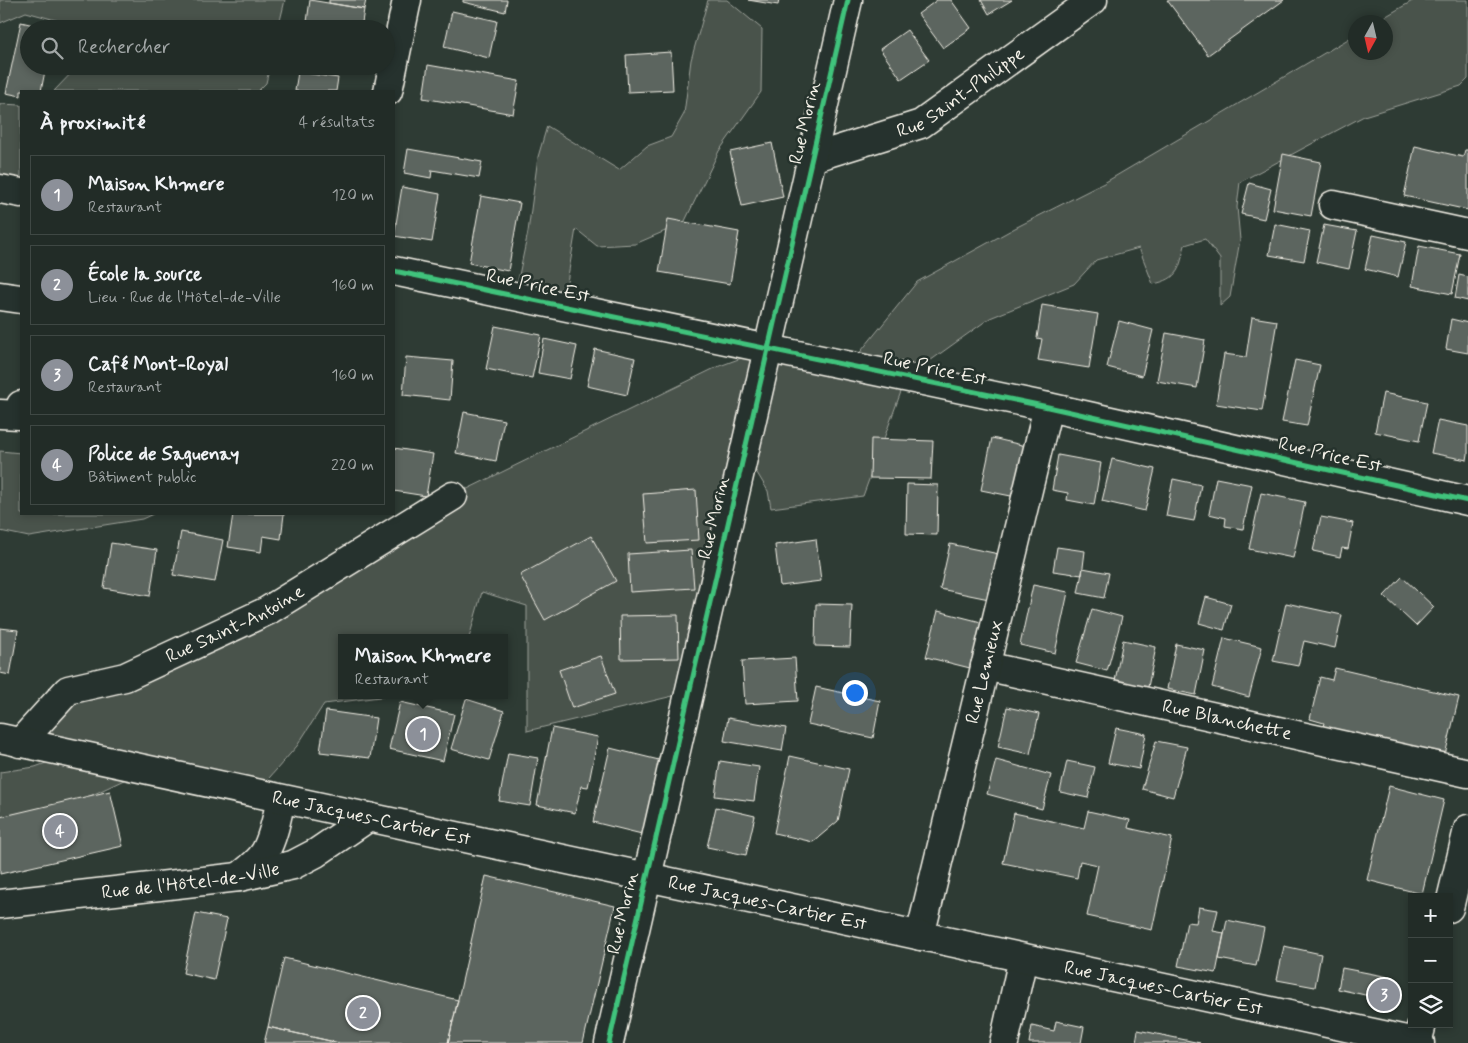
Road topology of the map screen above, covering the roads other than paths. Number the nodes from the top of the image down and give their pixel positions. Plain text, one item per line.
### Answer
1 (407, 0) edge
2 (848, 0) edge
3 (1093, 0) edge
4 (395, 57) edge
5 (391, 75) edge
6 (388, 90) edge
7 (812, 158) junction
8 (0, 189) edge
9 (20, 193) edge
10 (1333, 205) dead end
11 (1468, 234) edge
12 (395, 271) edge
13 (0, 296) edge
14 (20, 299) edge
15 (768, 348) junction
16 (1048, 407) junction
17 (0, 414) edge
18 (20, 415) edge
19 (454, 496) dead end
20 (1468, 501) edge
21 (985, 666) junction
22 (10, 741) edge
23 (1468, 773) edge
24 (281, 799) junction
25 (369, 817) junction
26 (1468, 830) edge
27 (239, 877) junction
28 (647, 877) junction
29 (1453, 893) edge
30 (0, 904) edge
31 (920, 936) junction
32 (1023, 958) junction
33 (1421, 1028) edge
34 (609, 1043) edge
35 (1004, 1043) edge
36 (1418, 1043) edge

1 - 4 street
2 - 7 street, Rue Morin
3 - 7 street, Rue Saint-Philippe
5 - 6 street
7 - 15 street, Rue Morin
8 - 9 street
10 - 11 street
12 - 15 street, Rue Price Est
13 - 14 street
15 - 16 street, Rue Price Est
15 - 28 street, Rue Morin
16 - 20 street, Rue Price Est
16 - 21 street, Rue Lemieux
17 - 18 street
19 - 22 street, Rue Saint-Antoine
21 - 23 street, Rue Blanchette
21 - 31 street, Rue Lemieux
22 - 24 street, Rue Jacques-Cartier Est
24 - 25 street, Rue Jacques-Cartier Est
24 - 27 street
25 - 27 street, Rue de l'Hôtel-de-Ville
25 - 28 street, Rue Jacques-Cartier Est
26 - 29 street
27 - 30 street, Rue de l'Hôtel-de-Ville
28 - 31 street, Rue Jacques-Cartier Est
28 - 34 street, Rue Morin
31 - 32 street, Rue Jacques-Cartier Est
32 - 35 street
32 - 36 street, Rue Jacques-Cartier Est
33 - 36 street

